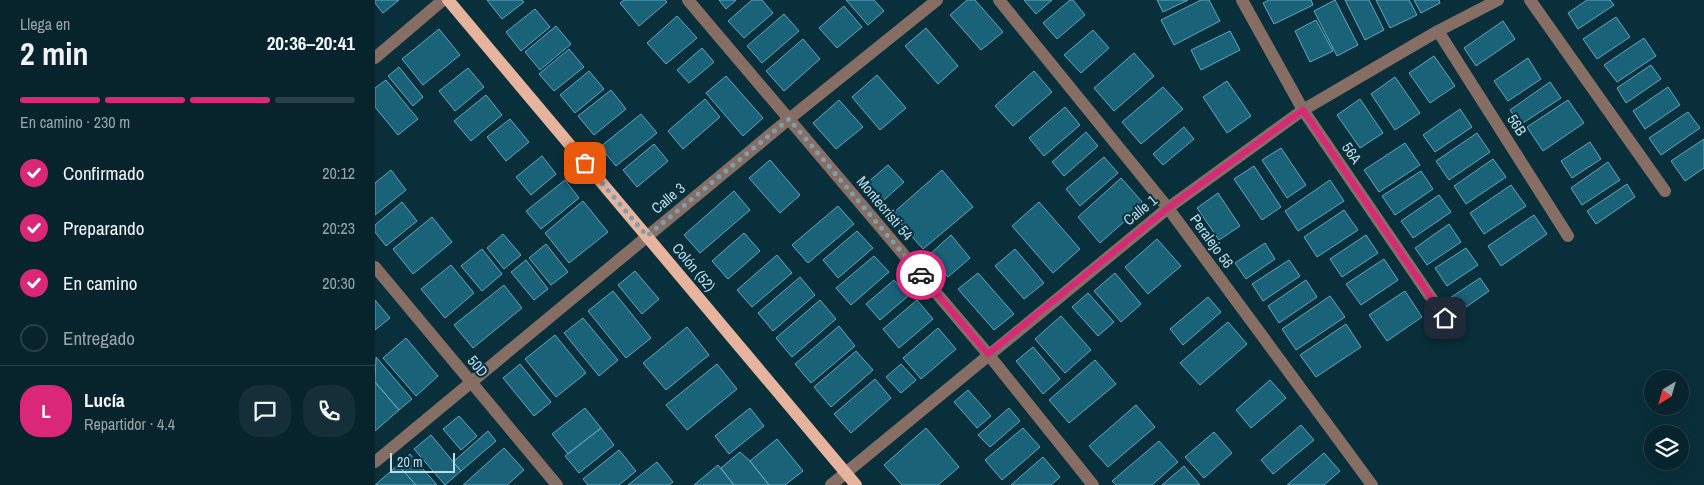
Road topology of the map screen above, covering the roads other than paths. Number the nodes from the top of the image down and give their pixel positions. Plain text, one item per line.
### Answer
1 (443, 0) edge
2 (448, 0) edge
3 (688, 0) edge
4 (937, 0) edge
5 (999, 0) edge
6 (1242, 0) edge
7 (1498, 0) edge
8 (1530, 0) edge
9 (1438, 31) junction
10 (375, 58) edge
11 (1303, 110) junction
12 (789, 119) junction
13 (1665, 191) dead end
14 (1168, 208) junction
15 (647, 236) junction
16 (1568, 236) dead end
17 (375, 267) edge
18 (1445, 318) dead end
19 (988, 354) junction
20 (471, 383) junction
21 (375, 462) edge
22 (846, 473) junction
23 (557, 485) edge
24 (831, 485) edge
25 (856, 485) edge
26 (1093, 485) edge
27 (1372, 485) edge

1 - 10 street
2 - 15 main road, Colón (52)
3 - 12 street, Montecristi 54
4 - 12 street, Calle 3
5 - 14 street, Peralejo 56
6 - 11 street, 56A
7 - 9 street, Calle 1
8 - 13 street
9 - 11 street, Calle 1
9 - 16 street, 56B
11 - 14 street, Calle 1
11 - 18 street, 56A
12 - 15 street, Calle 3
12 - 19 street, Montecristi 54
14 - 19 street, Calle 1
14 - 27 street, Peralejo 56
15 - 20 street, Calle 3
15 - 22 main road, Colón (52)
17 - 20 street, 50D
19 - 22 street, Calle 1
19 - 26 street, Montecristi 54
20 - 21 street, Calle 3
20 - 23 street, 50D
22 - 24 street, Calle 1
22 - 25 main road, Colón (52)

